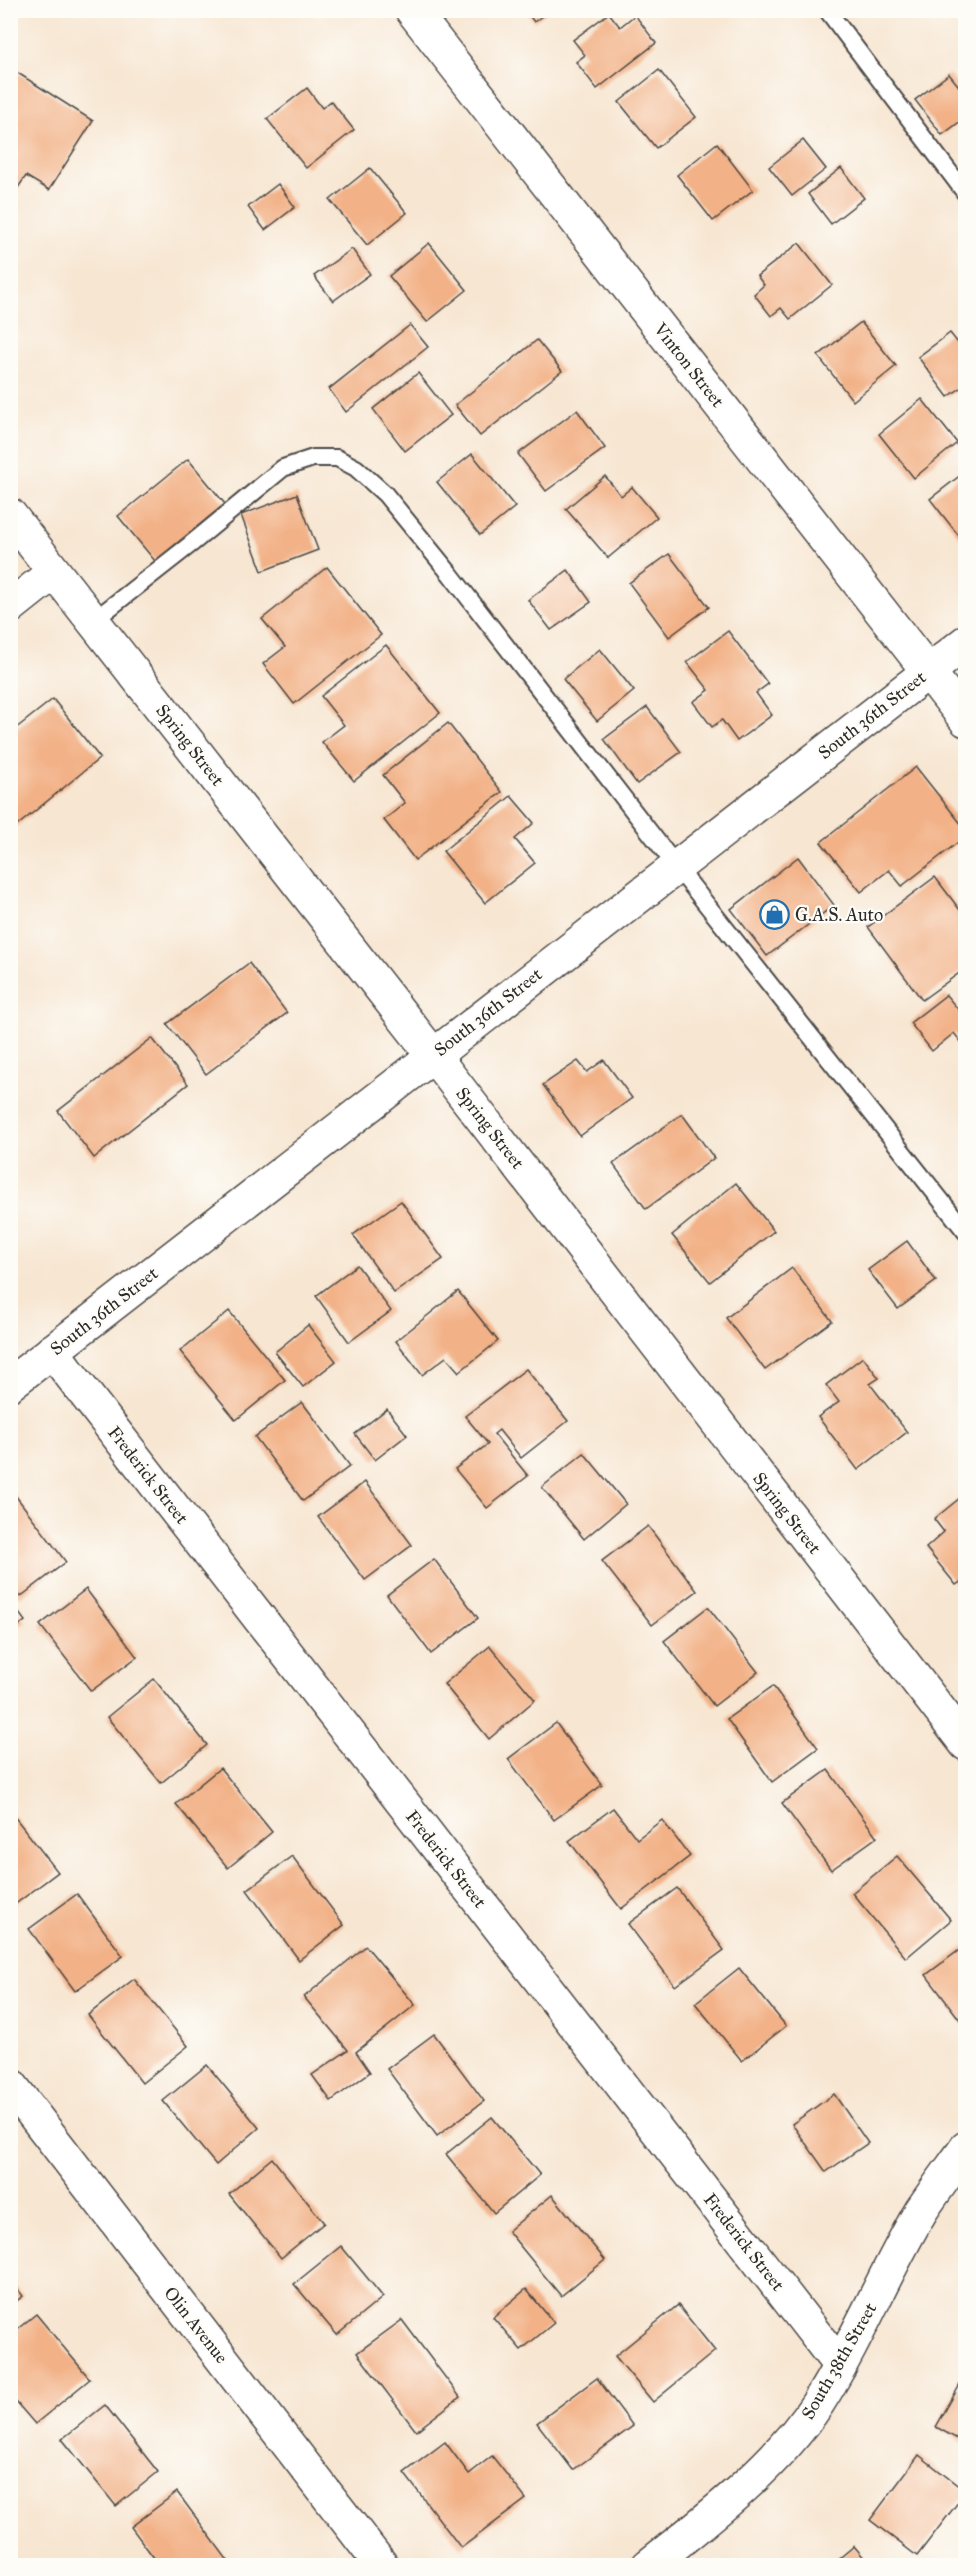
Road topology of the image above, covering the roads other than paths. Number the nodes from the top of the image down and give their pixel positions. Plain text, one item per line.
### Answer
1 (412, 10) edge
2 (827, 10) edge
3 (966, 194) edge
4 (10, 515) edge
5 (54, 572) junction
6 (10, 607) edge
7 (93, 621) junction
8 (966, 642) edge
9 (928, 672) junction
10 (966, 720) edge
11 (676, 866) junction
12 (433, 1055) junction
13 (966, 1232) edge
14 (52, 1351) junction
15 (10, 1384) edge
16 (966, 1744) edge
17 (10, 2084) edge
18 (966, 2148) edge
19 (840, 2366) junction
20 (382, 2565) edge
21 (648, 2565) edge

1 - 9 street, Vinton Street
2 - 3 lane
4 - 5 street, Spring Street
5 - 6 street
5 - 7 street, Spring Street
7 - 11 lane
7 - 12 street, Spring Street
8 - 9 street, South 36th Street
9 - 10 street, Vinton Street
9 - 11 street, South 36th Street
11 - 12 street, South 36th Street
11 - 13 lane
12 - 14 street, South 36th Street
12 - 16 street, Spring Street
14 - 15 street, South 36th Street
14 - 19 street, Frederick Street
17 - 20 street, Olin Avenue
18 - 19 street, South 38th Street
19 - 21 street, South 38th Street

